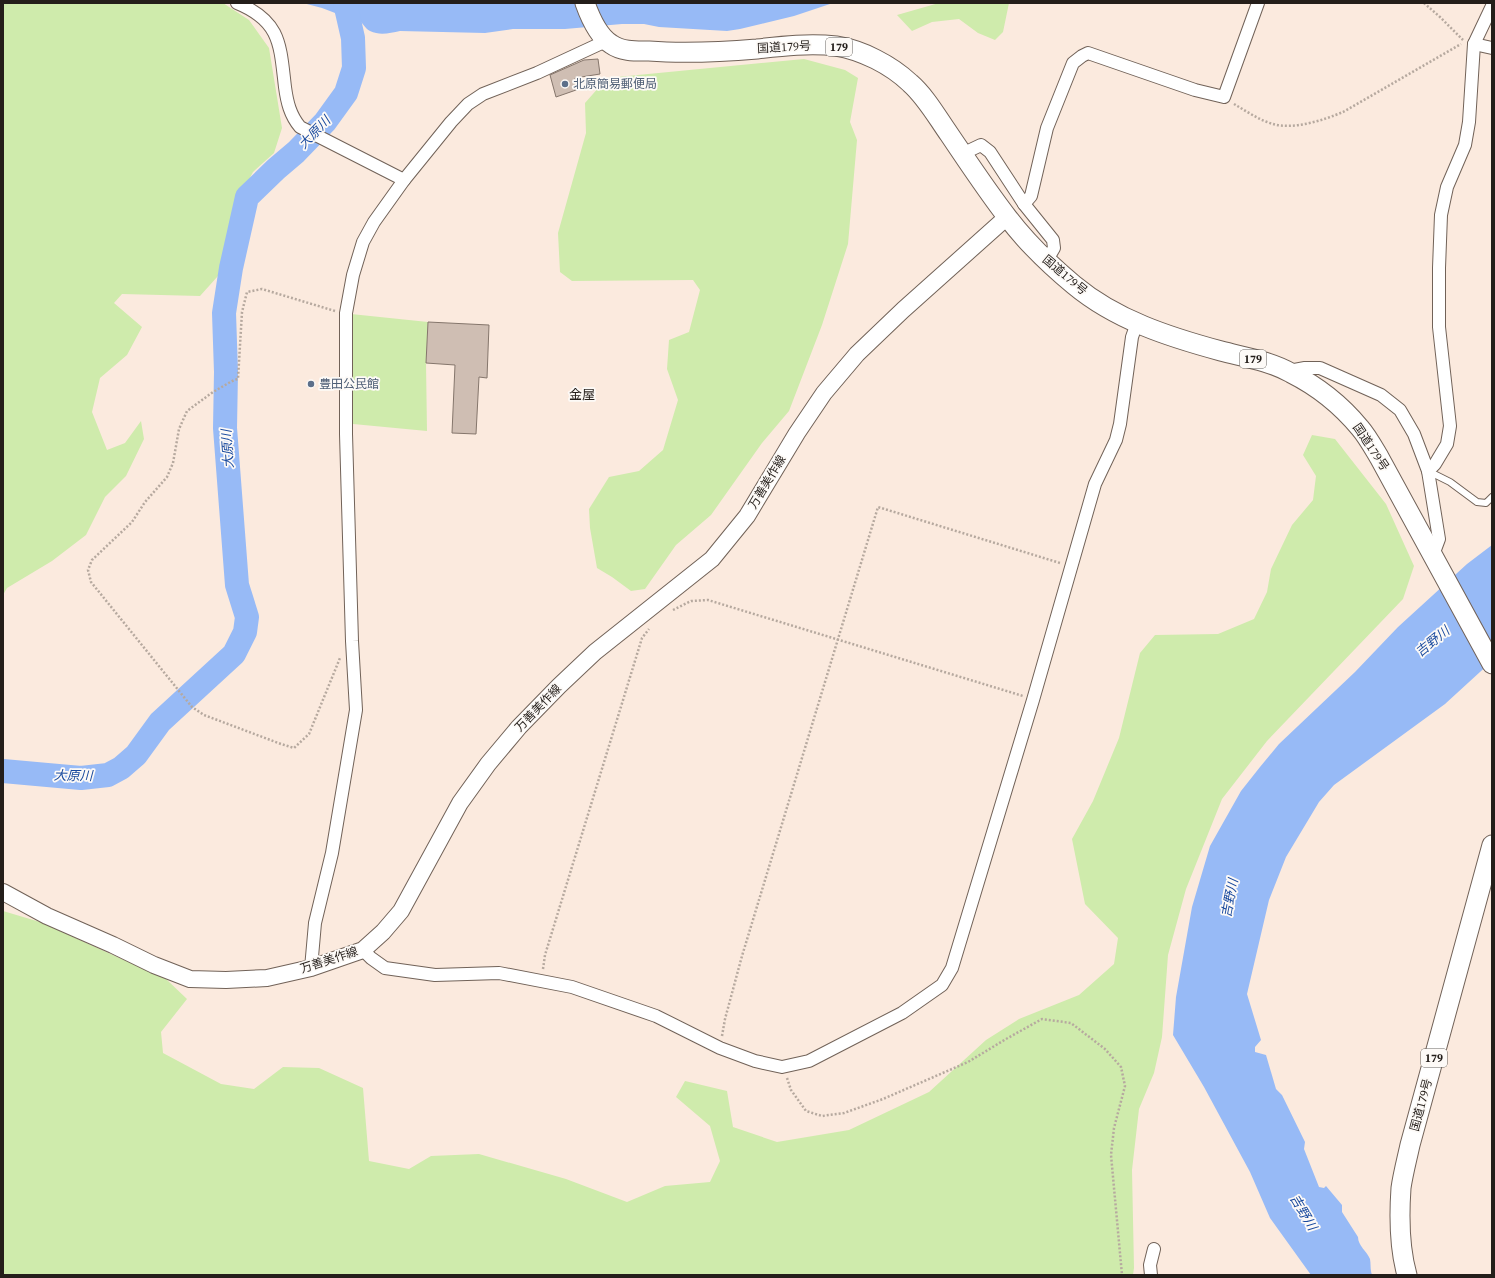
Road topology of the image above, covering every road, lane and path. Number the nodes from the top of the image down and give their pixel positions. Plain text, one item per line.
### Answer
1 (237, 3) edge
2 (585, 3) edge
3 (1258, 3) edge
4 (1424, 3) edge
5 (1492, 6) edge
6 (603, 36) junction
7 (1474, 44) junction
8 (1492, 48) edge
9 (1224, 97) junction
10 (962, 154) junction
11 (404, 180) junction
12 (1024, 204) junction
13 (1007, 217) junction
14 (1047, 260) junction
15 (346, 313) junction
16 (1137, 323) junction
17 (1289, 371) junction
18 (1428, 471) junction
19 (1492, 497) edge
20 (1436, 561) junction
21 (1072, 566) junction
22 (668, 614) dead end
23 (651, 625) dead end
24 (838, 639) junction
25 (352, 641) junction
26 (1492, 664) edge
27 (1033, 700) junction
28 (1492, 844) edge
29 (3, 892) edge
30 (363, 950) junction
31 (311, 968) junction
32 (541, 980) junction
33 (720, 1048) junction
34 (782, 1067) junction
35 (1154, 1249) dead end
36 (1122, 1275) edge
37 (1151, 1275) edge
38 (1407, 1275) edge

1 - 11 street
2 - 6 highway
3 - 9 street
4 - 9 path
5 - 7 street
6 - 10 highway, 国道179号 / 179
6 - 11 street
7 - 8 street
7 - 18 street
9 - 12 street
10 - 12 street
10 - 13 highway, 国道179号 / 179
11 - 15 street
12 - 14 street
13 - 14 highway, 国道179号 / 179
13 - 30 main road, 万善美作線
14 - 16 highway, 国道179号 / 179
15 - 25 street
15 - 25 path
16 - 17 highway, 国道179号 / 179
16 - 21 street
17 - 18 street
17 - 20 highway, 国道179号 / 179
18 - 19 lane
18 - 20 street
20 - 26 highway, 国道179号 / 179
21 - 24 path
21 - 27 street
22 - 24 path
23 - 32 path
24 - 27 path
24 - 33 path
25 - 31 street
27 - 34 street
28 - 38 highway, 国道179号 / 179
29 - 31 main road, 万善美作線
30 - 31 main road, 万善美作線
30 - 32 street
32 - 33 street
33 - 34 street
34 - 36 path
35 - 37 street

